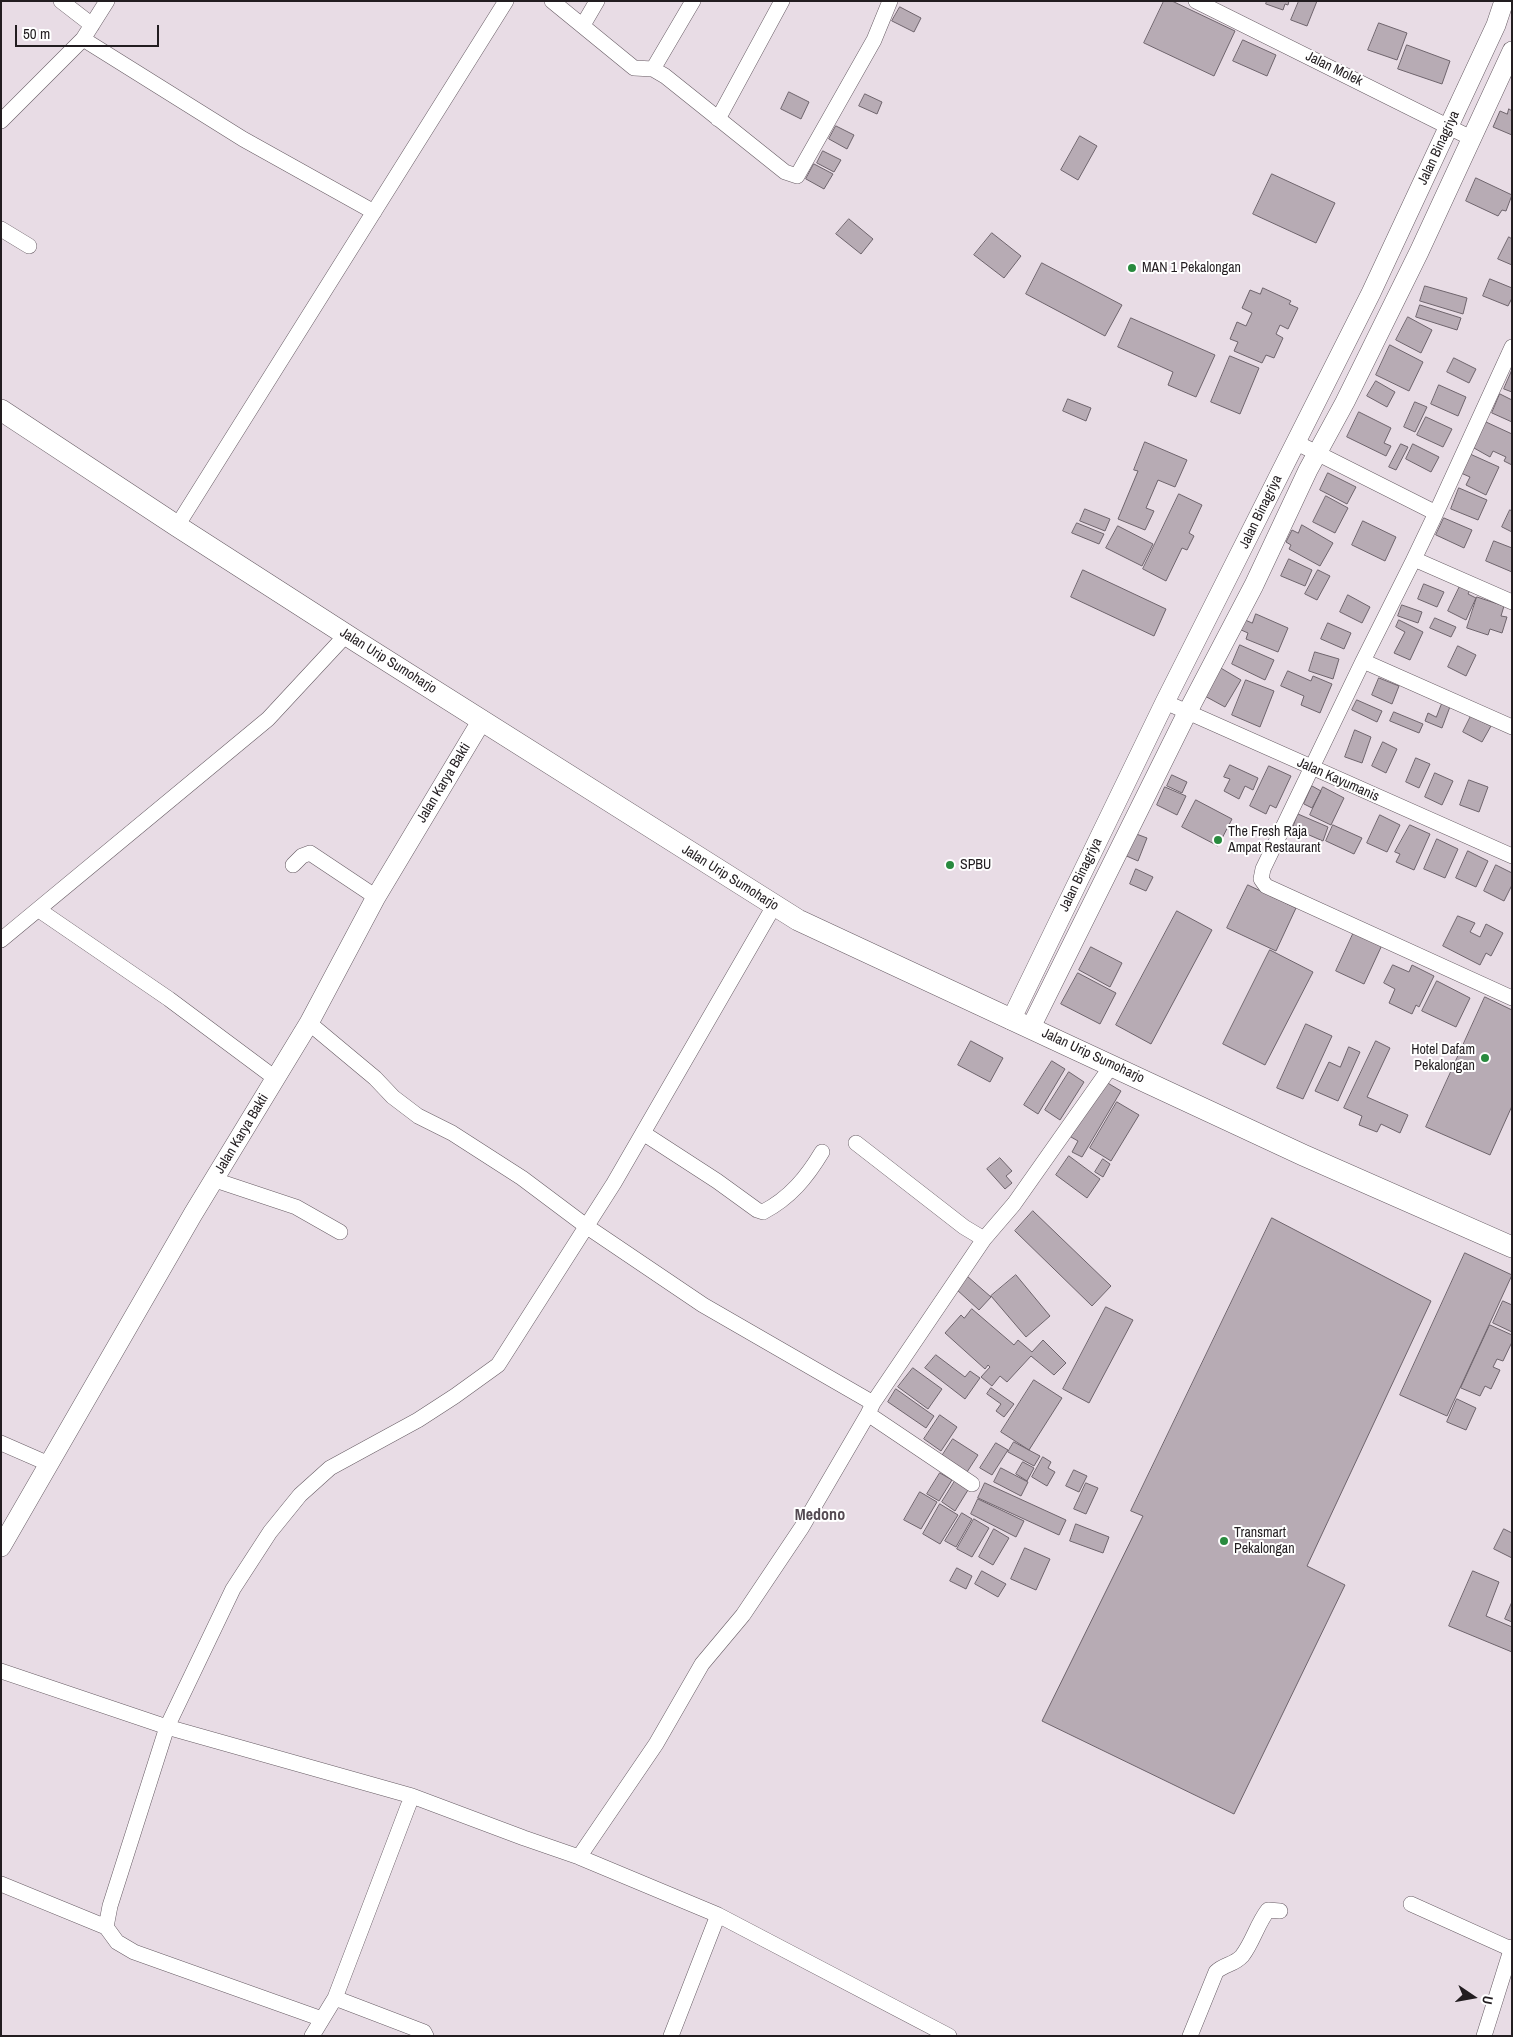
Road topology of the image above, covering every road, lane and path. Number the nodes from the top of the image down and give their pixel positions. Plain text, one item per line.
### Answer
1 (61, 1) edge
2 (107, 1) edge
3 (506, 1) edge
4 (552, 1) edge
5 (597, 1) edge
6 (693, 1) edge
7 (782, 1) edge
8 (890, 1) edge
9 (1196, 1) edge
10 (1504, 1) edge
11 (92, 25) junction
12 (583, 25) junction
13 (83, 40) junction
14 (1512, 51) edge
15 (652, 69) junction
16 (718, 119) junction
17 (1, 121) edge
18 (1450, 126) junction
19 (1472, 139) junction
20 (374, 212) junction
21 (1, 229) edge
22 (29, 246) dead end
23 (1512, 347) edge
24 (1, 410) edge
25 (1294, 442) junction
26 (1318, 453) junction
27 (1436, 513) junction
28 (177, 526) junction
29 (1414, 559) junction
30 (1232, 571) junction
31 (1254, 585) junction
32 (1512, 602) edge
33 (346, 635) junction
34 (1363, 661) junction
35 (1165, 702) junction
36 (1187, 713) junction
37 (482, 720) junction
38 (1512, 727) edge
39 (1311, 768) junction
40 (1121, 793) junction
41 (1143, 804) junction
42 (1512, 856) edge
43 (293, 865) dead end
44 (376, 897) junction
45 (774, 906) junction
46 (39, 910) junction
47 (1, 940) edge
48 (1512, 998) edge
49 (1011, 1020) junction
50 (308, 1023) junction
51 (1031, 1027) junction
52 (1112, 1065) junction
53 (275, 1078) junction
54 (644, 1133) junction
55 (856, 1143) dead end
56 (822, 1152) dead end
57 (215, 1180) junction
58 (586, 1226) junction
59 (340, 1232) dead end
60 (984, 1239) junction
61 (1512, 1247) edge
62 (871, 1408) junction
63 (1, 1443) edge
64 (49, 1464) junction
65 (972, 1484) dead end
66 (1, 1547) edge
67 (1, 1671) edge
68 (167, 1727) junction
69 (412, 1796) junction
70 (579, 1856) junction
71 (1, 1884) edge
72 (1412, 1904) dead end
73 (1280, 1911) dead end
74 (718, 1915) junction
75 (106, 1927) junction
76 (1511, 1948) edge
77 (335, 1998) junction
78 (322, 2019) junction
79 (312, 2036) edge
80 (426, 2036) edge
81 (671, 2036) edge
82 (949, 2036) edge
83 (1190, 2036) edge
84 (1484, 2036) edge

1 - 11 street
2 - 11 street
3 - 20 street
4 - 12 street
5 - 12 street
6 - 15 street
7 - 16 street
8 - 16 street
9 - 18 street, Jalan Molek
10 - 18 street, Jalan Binagriya
11 - 13 street
12 - 15 street
13 - 17 street
13 - 20 street
14 - 19 street, Jalan Binagriya
15 - 16 street
18 - 19 street, Jalan Molek
18 - 25 street, Jalan Binagriya
19 - 26 street, Jalan Binagriya
20 - 28 street
21 - 22 street
23 - 27 street
24 - 28 main road, Jalan Urip Sumoharjo
25 - 26 street
25 - 30 street, Jalan Binagriya
26 - 27 street
26 - 31 street, Jalan Binagriya
27 - 29 street
28 - 33 main road, Jalan Urip Sumoharjo
29 - 32 street
29 - 34 street
30 - 31 street
30 - 35 street, Jalan Binagriya
31 - 36 street, Jalan Binagriya
33 - 37 main road, Jalan Urip Sumoharjo
33 - 46 street
34 - 38 street
34 - 39 street
35 - 36 street, Jalan Kayumanis
35 - 40 street, Jalan Binagriya
36 - 39 street, Jalan Kayumanis
36 - 41 street, Jalan Binagriya
37 - 44 street, Jalan Karya Bakti
37 - 45 main road, Jalan Urip Sumoharjo
39 - 42 street, Jalan Kayumanis
39 - 48 street
40 - 41 street
40 - 49 street, Jalan Binagriya
41 - 51 street, Jalan Binagriya
43 - 44 street
44 - 50 street, Jalan Karya Bakti
45 - 49 main road, Jalan Urip Sumoharjo
45 - 54 street
46 - 47 street
46 - 53 street
49 - 51 main road, Jalan Urip Sumoharjo
50 - 53 street, Jalan Karya Bakti
50 - 58 street
51 - 52 main road, Jalan Urip Sumoharjo
52 - 60 street
52 - 61 main road, Jalan Urip Sumoharjo
53 - 57 street, Jalan Karya Bakti
54 - 56 street
54 - 58 street
55 - 60 street
57 - 59 street
57 - 64 street, Jalan Karya Bakti
58 - 62 street
58 - 68 street
60 - 62 street
62 - 65 street
62 - 70 street
63 - 64 street
64 - 66 street, Jalan Karya Bakti
67 - 68 street
68 - 69 street
68 - 75 street
69 - 70 street
69 - 77 street
70 - 74 street
71 - 75 street
72 - 76 street
73 - 83 street
74 - 81 street
74 - 82 street
75 - 78 street
76 - 84 street
77 - 78 street
77 - 80 street
78 - 79 street

